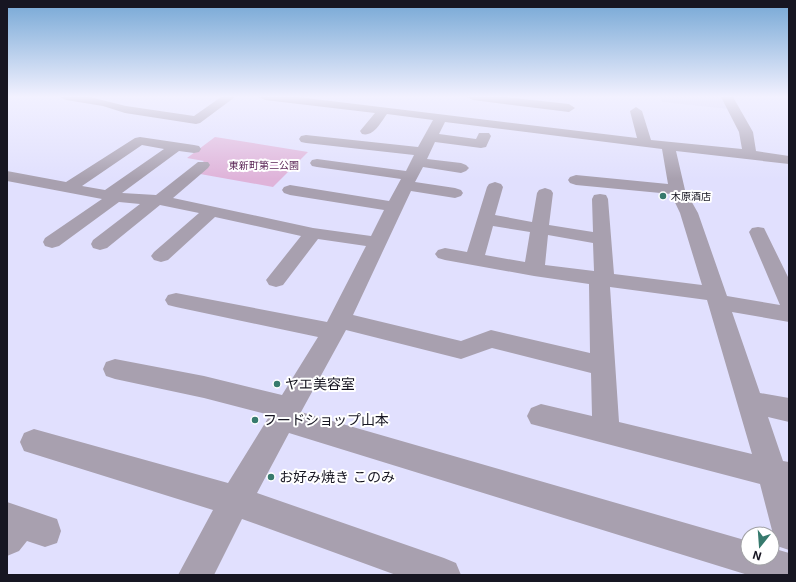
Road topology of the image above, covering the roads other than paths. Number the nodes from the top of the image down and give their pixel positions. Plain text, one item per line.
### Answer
1 (372, 124) edge
2 (443, 124) edge
3 (545, 124) edge
4 (639, 124) edge
5 (743, 124) edge
6 (367, 131) dead end
7 (431, 136) junction
8 (484, 136) dead end
9 (306, 139) dead end
10 (644, 144) junction
11 (668, 146) junction
12 (176, 147) junction
13 (194, 149) dead end
14 (749, 154) junction
15 (789, 160) edge
16 (317, 163) dead end
17 (203, 165) dead end
18 (461, 168) dead end
19 (414, 169) junction
20 (7, 176) edge
21 (576, 180) dead end
22 (495, 187) dead end
23 (68, 188) junction
24 (290, 190) dead end
25 (677, 190) junction
26 (455, 193) dead end
27 (546, 193) dead end
28 (112, 196) junction
29 (158, 200) junction
30 (600, 200) dead end
31 (394, 207) junction
32 (212, 212) junction
33 (485, 219) junction
34 (540, 229) junction
35 (758, 232) dead end
36 (313, 233) junction
37 (602, 239) junction
38 (52, 242) dead end
39 (377, 242) junction
40 (100, 244) dead end
41 (445, 254) dead end
42 (161, 256) dead end
43 (474, 259) junction
44 (534, 270) junction
45 (601, 279) junction
46 (276, 280) dead end
47 (717, 298) junction
48 (176, 300) dead end
49 (789, 302) edge
50 (789, 314) edge
51 (337, 326) junction
52 (604, 366) junction
53 (115, 369) dead end
54 (750, 402) junction
55 (789, 410) edge
56 (286, 414) junction
57 (541, 416) dead end
58 (606, 432) junction
59 (34, 442) dead end
60 (780, 474) edge
61 (235, 501) junction
62 (789, 534) edge
63 (740, 556) edge
64 (775, 566) edge
65 (789, 570) edge
66 (196, 575) edge
67 (444, 575) edge

1 - 6 street
2 - 7 street
3 - 10 street
4 - 10 street
5 - 14 street
7 - 8 street
7 - 19 street
9 - 19 street
10 - 11 street
11 - 14 street
11 - 25 street
12 - 13 street
12 - 23 street
12 - 28 street
14 - 15 street
16 - 19 street
17 - 29 street
18 - 19 street
19 - 26 street
19 - 31 street
20 - 23 street
21 - 25 street
22 - 33 street
23 - 28 street
24 - 31 street
25 - 47 street
27 - 34 street
28 - 29 street
28 - 38 street
29 - 32 street
29 - 40 street
30 - 37 street
31 - 39 street
32 - 36 street
32 - 42 street
33 - 34 street
33 - 43 street
34 - 37 street
34 - 44 street
35 - 49 street
36 - 39 street
36 - 46 street
37 - 45 street
39 - 51 street
41 - 43 street
43 - 44 street
44 - 45 street
45 - 47 street
45 - 52 street
47 - 50 street
47 - 54 street
48 - 51 street
51 - 52 street
51 - 56 street
52 - 58 street
53 - 56 street
54 - 55 street
54 - 60 street
56 - 61 street
56 - 63 street
57 - 58 street
58 - 60 street
59 - 61 street
60 - 62 street
61 - 66 street
61 - 67 street
64 - 65 street

